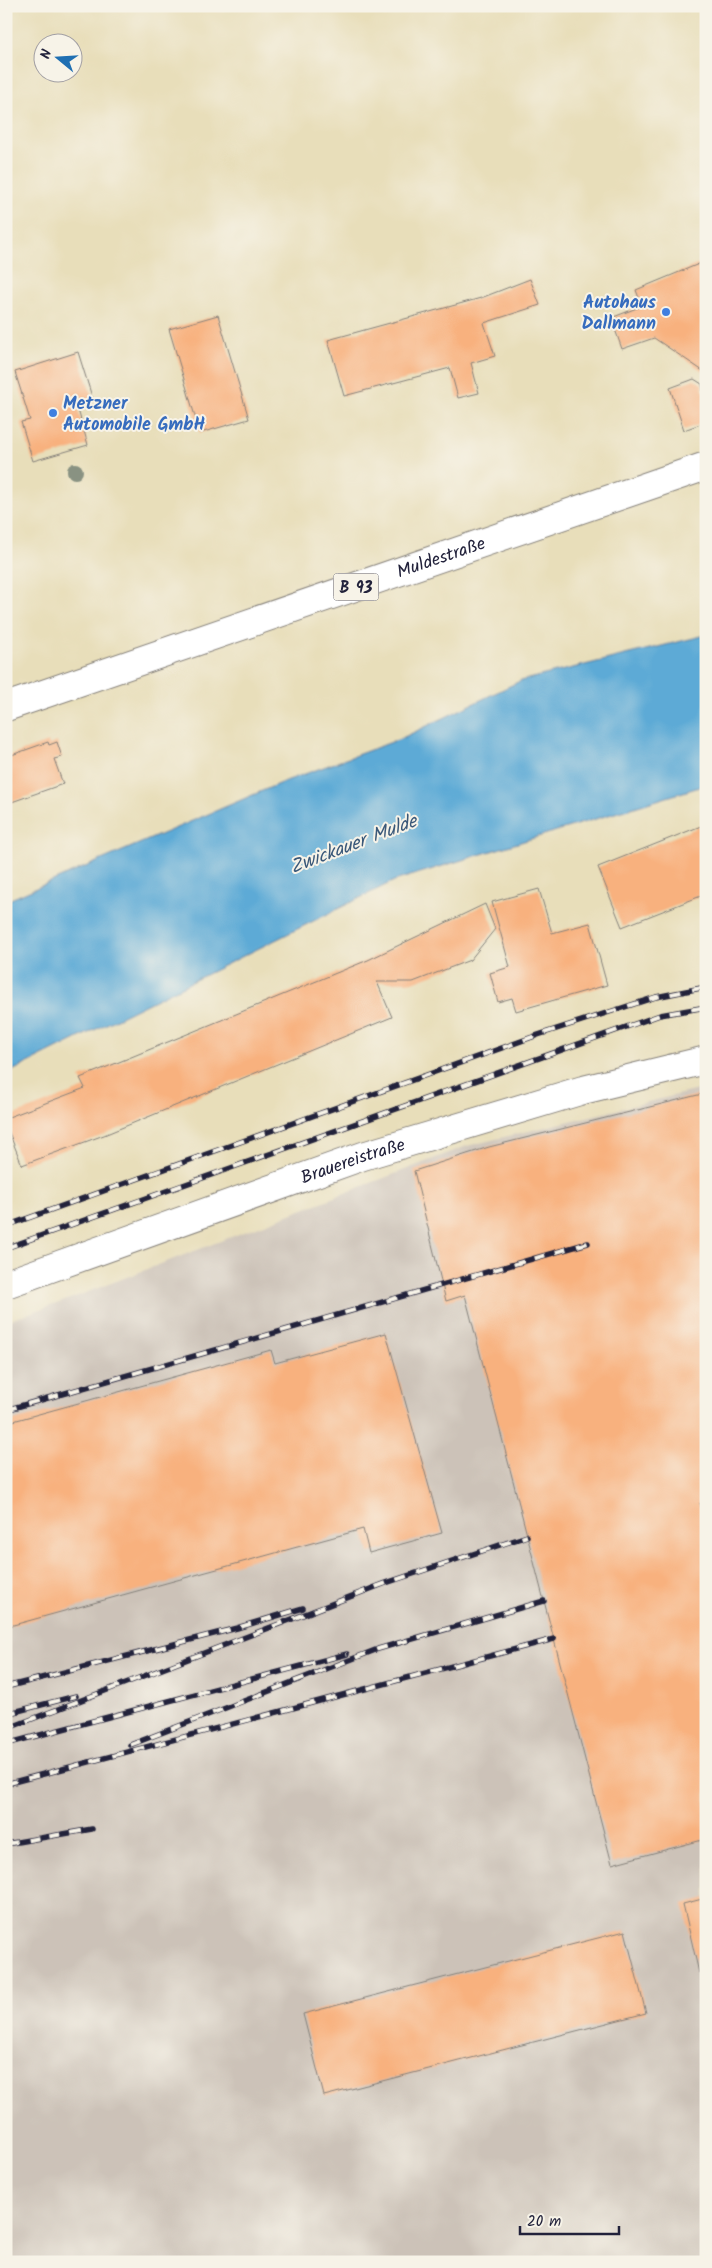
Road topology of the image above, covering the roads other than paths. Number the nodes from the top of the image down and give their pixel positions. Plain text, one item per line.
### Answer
1 (706, 466) edge
2 (6, 707) edge
3 (706, 1060) edge
4 (6, 1284) edge

1 - 2 main road, Muldestraße / B 93
3 - 4 main road, Brauereistraße

